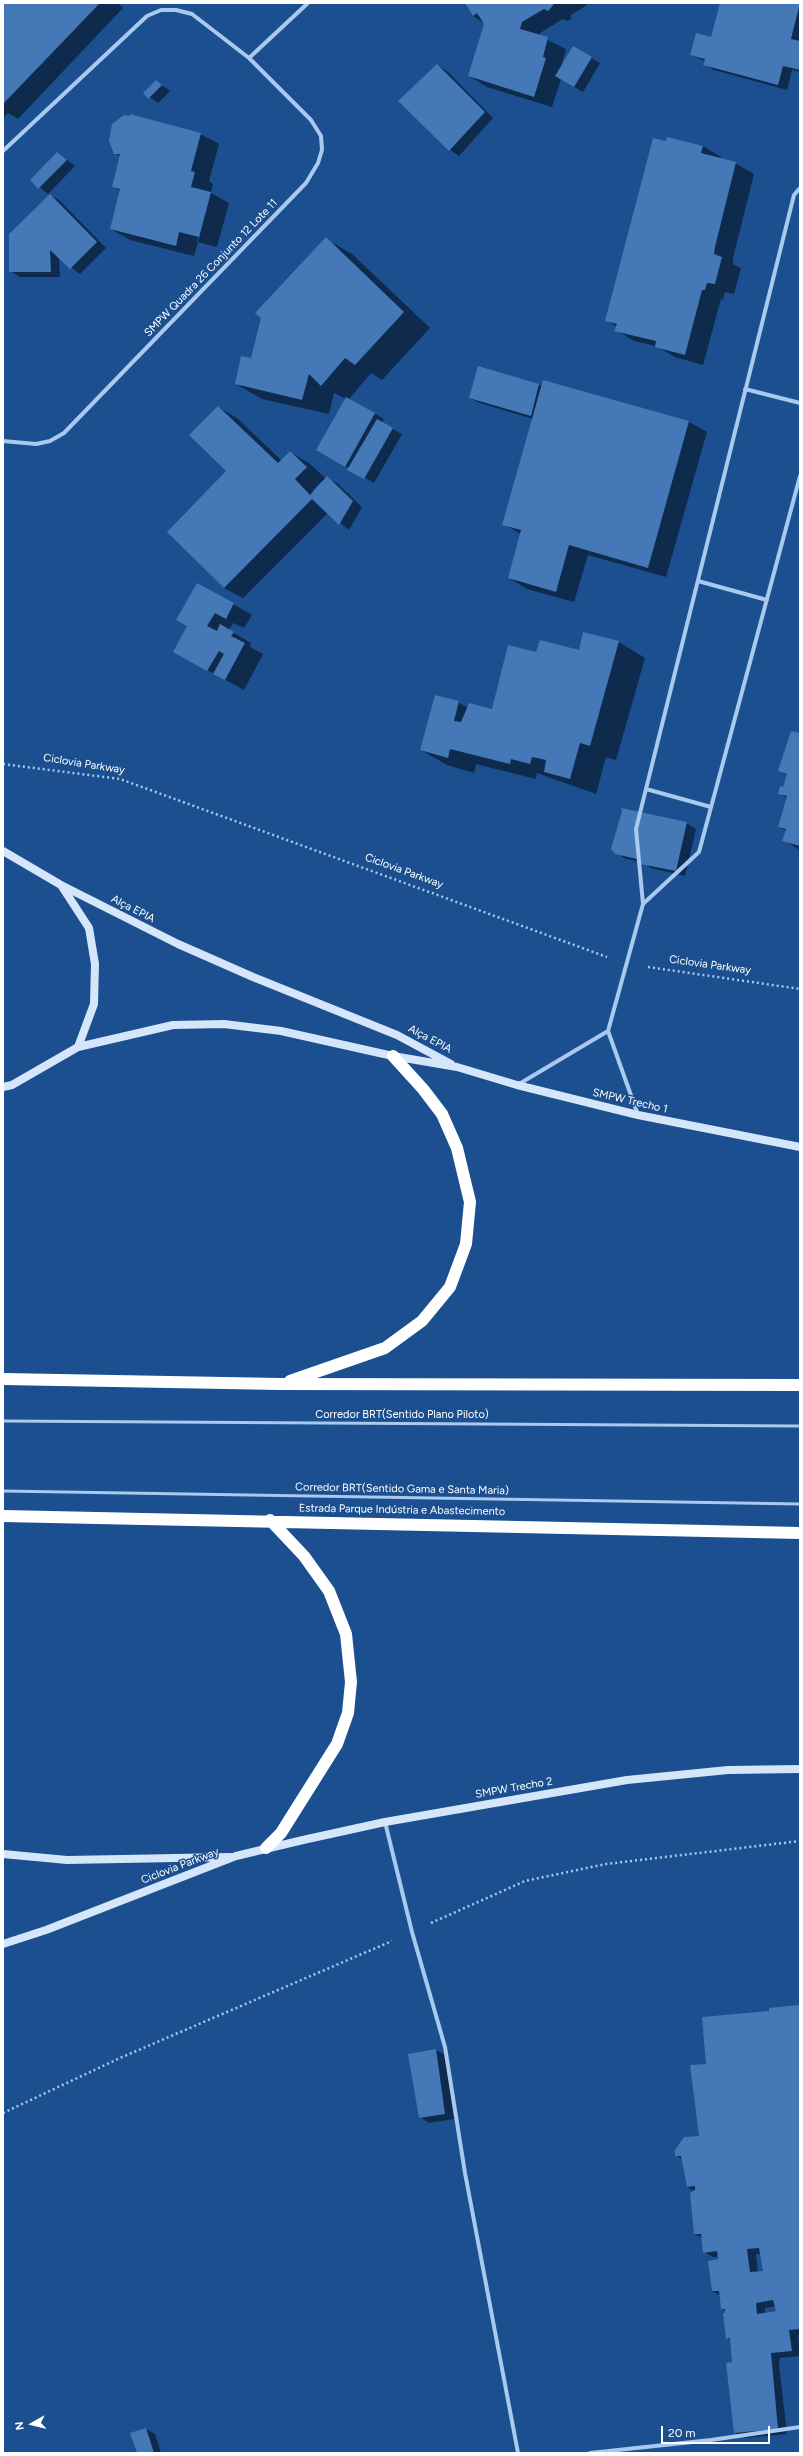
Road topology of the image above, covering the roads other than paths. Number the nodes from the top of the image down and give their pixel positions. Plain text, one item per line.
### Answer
1 (308, 3) edge
2 (249, 58) junction
3 (3, 151) edge
4 (800, 188) edge
5 (745, 389) junction
6 (800, 403) edge
7 (3, 441) edge
8 (800, 476) edge
9 (698, 581) junction
10 (767, 600) junction
11 (646, 789) junction
12 (711, 807) junction
13 (3, 851) edge
14 (61, 885) junction
15 (643, 904) junction
16 (608, 1032) junction
17 (78, 1047) junction
18 (393, 1056) junction
19 (457, 1067) junction
20 (517, 1085) junction
21 (3, 1087) edge
22 (638, 1115) junction
23 (800, 1147) edge
24 (3, 1379) edge
25 (280, 1384) junction
26 (800, 1386) edge
27 (3, 1421) edge
28 (800, 1426) edge
29 (3, 1491) edge
30 (800, 1504) edge
31 (3, 1516) edge
32 (270, 1520) junction
33 (800, 1533) edge
34 (800, 1769) edge
35 (385, 1822) junction
36 (266, 1848) junction
37 (3, 1854) edge
38 (236, 1856) junction
39 (3, 1944) edge
40 (800, 2427) edge
41 (518, 2453) edge
42 (590, 2453) edge

1 - 2 street
2 - 3 street, SMPW Quadra 26 Conjunto 12 Lote 11
2 - 7 street, SMPW Quadra 26 Conjunto 12 Lote 11
4 - 5 street
5 - 6 street
5 - 9 street
8 - 10 street
9 - 10 street
9 - 11 street
10 - 12 street
11 - 12 street
11 - 15 street
12 - 15 street
13 - 14 street, Alça EPIA
14 - 17 street
14 - 19 street, Alça EPIA
15 - 16 street
16 - 20 street
16 - 22 street
17 - 18 street, Alça EPIA
17 - 21 street, Alça EPIA
18 - 19 street, Alça EPIA
18 - 25 highway
19 - 20 street, SMPW Trecho 1
20 - 22 street, SMPW Trecho 1
22 - 23 street, SMPW Trecho 1
24 - 25 highway
25 - 26 highway
27 - 28 lane, Corredor BRT(Sentido Plano Piloto)
29 - 30 lane, Corredor BRT(Sentido Gama e Santa Maria)
31 - 32 highway, Estrada Parque Indústria e Abastecimento
32 - 33 highway, Estrada Parque Indústria e Abastecimento
32 - 36 highway
34 - 35 street, SMPW Trecho 2
35 - 36 street, SMPW Trecho 2
35 - 41 street
36 - 38 street, SMPW Trecho 2
37 - 38 street, Ciclovia Parkway
38 - 39 street, Ciclovia Parkway
40 - 42 street

